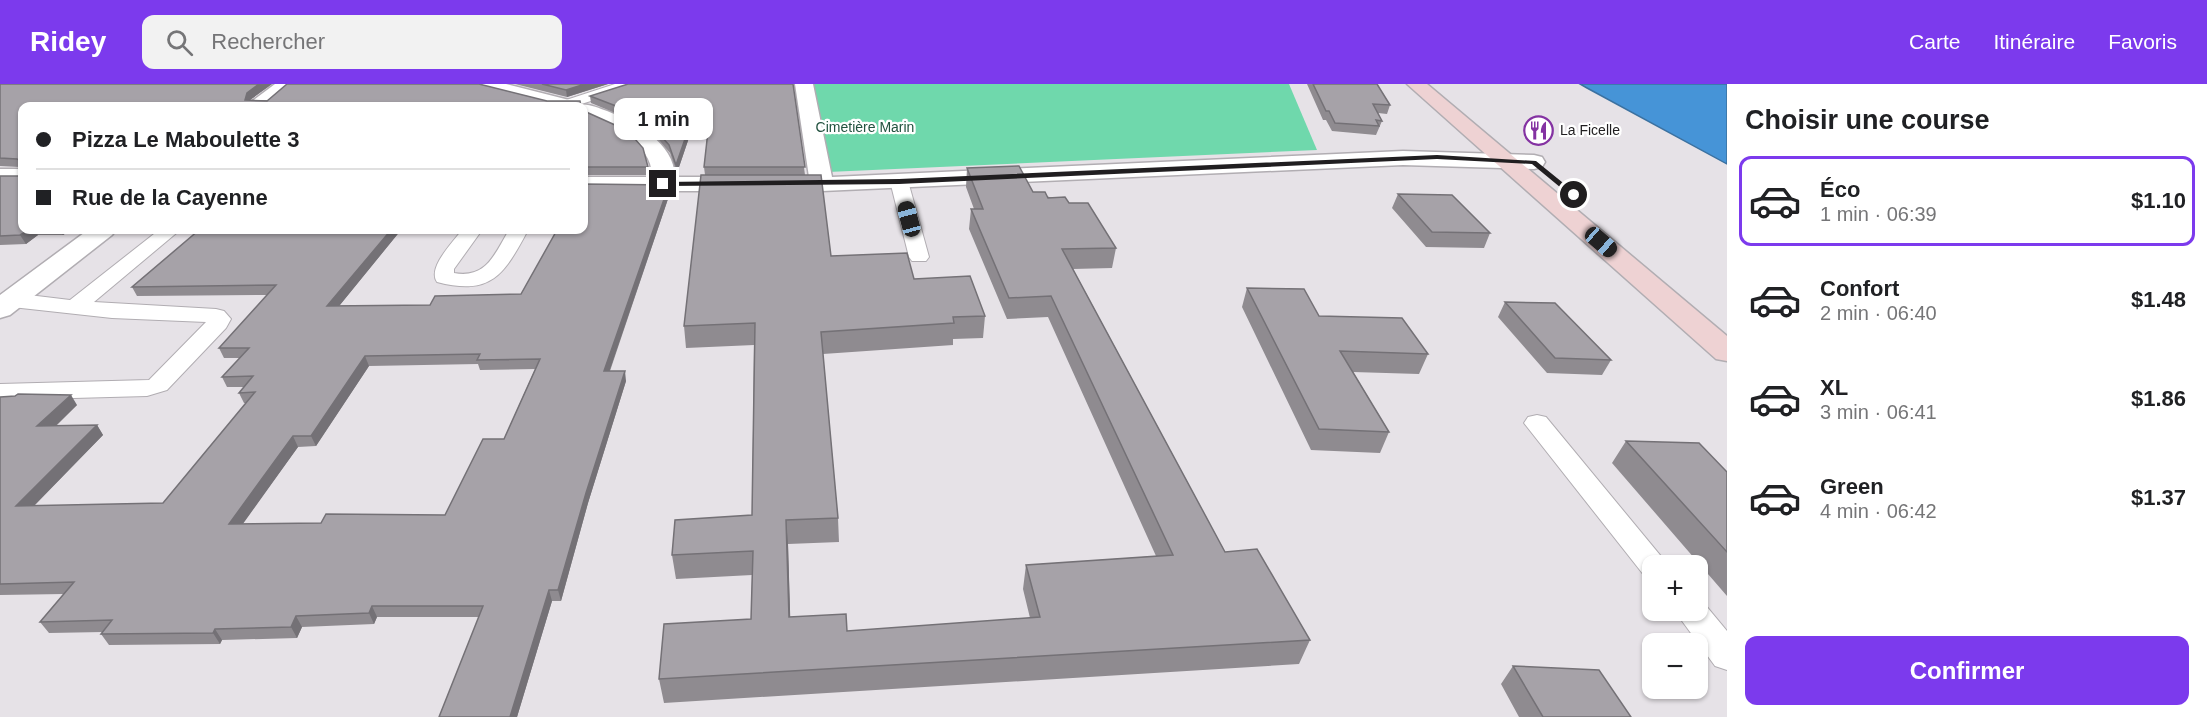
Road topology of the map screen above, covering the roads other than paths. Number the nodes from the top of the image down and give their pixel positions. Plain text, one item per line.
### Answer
1 (287, 84) edge
2 (484, 84) edge
3 (630, 84) edge
4 (804, 84) edge
5 (1416, 84) edge
6 (1439, 84) edge
7 (263, 102) edge
8 (554, 102) edge
9 (585, 102) edge
10 (588, 113) edge
11 (1505, 161) junction
12 (1534, 162) junction
13 (0, 176) edge
14 (18, 176) edge
15 (899, 182) junction
16 (588, 184) edge
17 (663, 184) junction
18 (822, 184) junction
19 (98, 234) edge
20 (165, 234) edge
21 (469, 234) edge
22 (516, 234) edge
23 (919, 257) dead end
24 (6, 304) edge
25 (76, 306) junction
26 (1727, 322) edge
27 (1727, 352) edge
28 (0, 392) edge
29 (1537, 423) dead end
30 (1645, 555) edge
31 (1699, 621) edge
32 (1727, 656) edge

1 - 7 street
2 - 8 street
3 - 9 lane
4 - 18 street
5 - 11 main road
6 - 12 main road
10 - 17 street
11 - 12 street
11 - 15 street
11 - 27 main road
12 - 26 main road
13 - 14 street
15 - 18 street
15 - 23 lane
16 - 17 street
17 - 18 street
19 - 24 street
20 - 25 lane
21 - 22 lane
24 - 25 lane
25 - 28 lane
29 - 30 lane
31 - 32 lane

